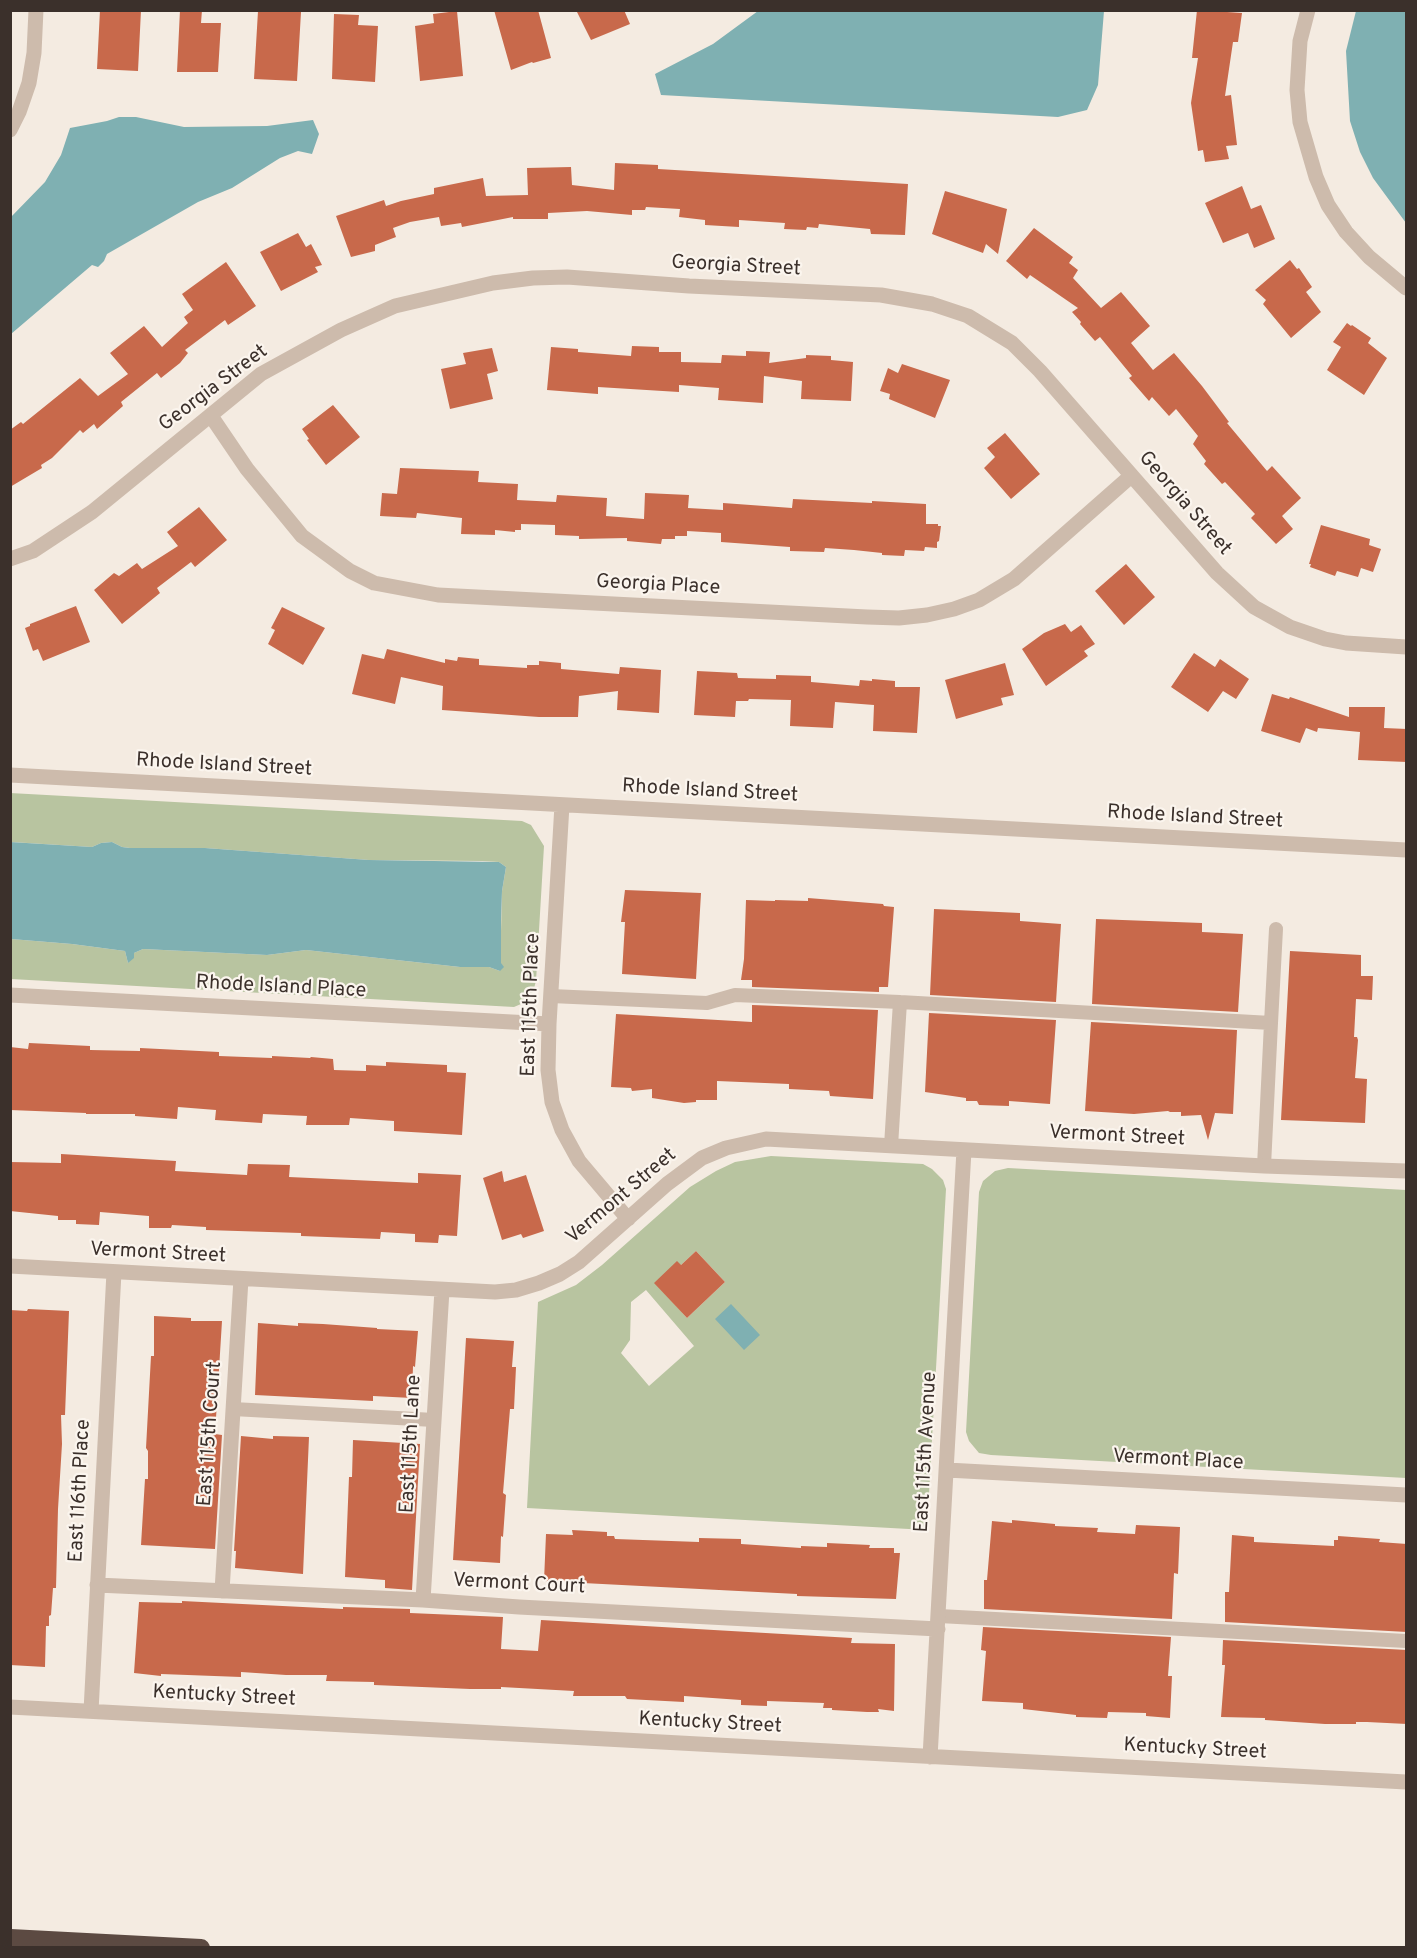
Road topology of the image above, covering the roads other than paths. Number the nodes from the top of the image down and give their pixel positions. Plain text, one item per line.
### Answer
1 (36, 10) edge
2 (1308, 10) edge
3 (10, 130) edge
4 (1407, 288) edge
5 (211, 416) junction
6 (1131, 476) junction
7 (10, 559) edge
8 (1407, 647) edge
9 (10, 776) edge
10 (562, 805) junction
11 (1407, 850) edge
12 (1276, 929) dead end
13 (10, 995) edge
14 (551, 996) junction
15 (900, 1002) junction
16 (1271, 1023) junction
17 (549, 1024) junction
18 (891, 1146) junction
19 (964, 1149) junction
20 (1264, 1166) junction
21 (1407, 1171) edge
22 (628, 1218) junction
23 (10, 1266) edge
24 (114, 1272) junction
25 (241, 1279) junction
26 (442, 1290) junction
27 (233, 1409) junction
28 (434, 1420) junction
29 (947, 1470) junction
30 (1407, 1495) edge
31 (97, 1585) junction
32 (222, 1591) junction
33 (423, 1600) junction
34 (938, 1622) junction
35 (1407, 1641) edge
36 (10, 1707) edge
37 (91, 1711) junction
38 (930, 1757) junction
39 (1407, 1782) edge
40 (10, 1938) edge
41 (201, 1947) edge

1 - 3 street
2 - 4 street
5 - 6 street, Georgia Street
5 - 6 street, Georgia Place
5 - 7 street, Georgia Street
6 - 8 street, Georgia Street
9 - 10 street, Rhode Island Street
10 - 11 street, Rhode Island Street
10 - 14 street, East 115th Place
12 - 16 lane
13 - 17 street, Rhode Island Place
14 - 15 lane
14 - 17 street, East 115th Place
15 - 16 lane
15 - 18 lane
16 - 20 lane
17 - 22 street, East 115th Place
18 - 19 street, Vermont Street
18 - 22 street, Vermont Street
19 - 20 street, Vermont Street
19 - 29 street, East 115th Avenue
20 - 21 street, Vermont Street
22 - 26 street, Vermont Street
23 - 24 street, Vermont Street
24 - 25 street, Vermont Street
24 - 31 street, East 116th Place
25 - 26 street, Vermont Street
25 - 27 street, East 115th Court
26 - 28 street, East 115th Lane
27 - 28 lane
27 - 32 street, East 115th Court
28 - 33 street, East 115th Lane
29 - 30 street, Vermont Place
29 - 34 street, East 115th Avenue
31 - 32 street, Vermont Court
31 - 37 street, East 116th Place
32 - 33 street, Vermont Court
33 - 34 street, Vermont Court
34 - 35 lane
34 - 38 street, East 115th Avenue
36 - 37 street, Kentucky Street
37 - 38 street, Kentucky Street
38 - 39 street, Kentucky Street
40 - 41 highway

